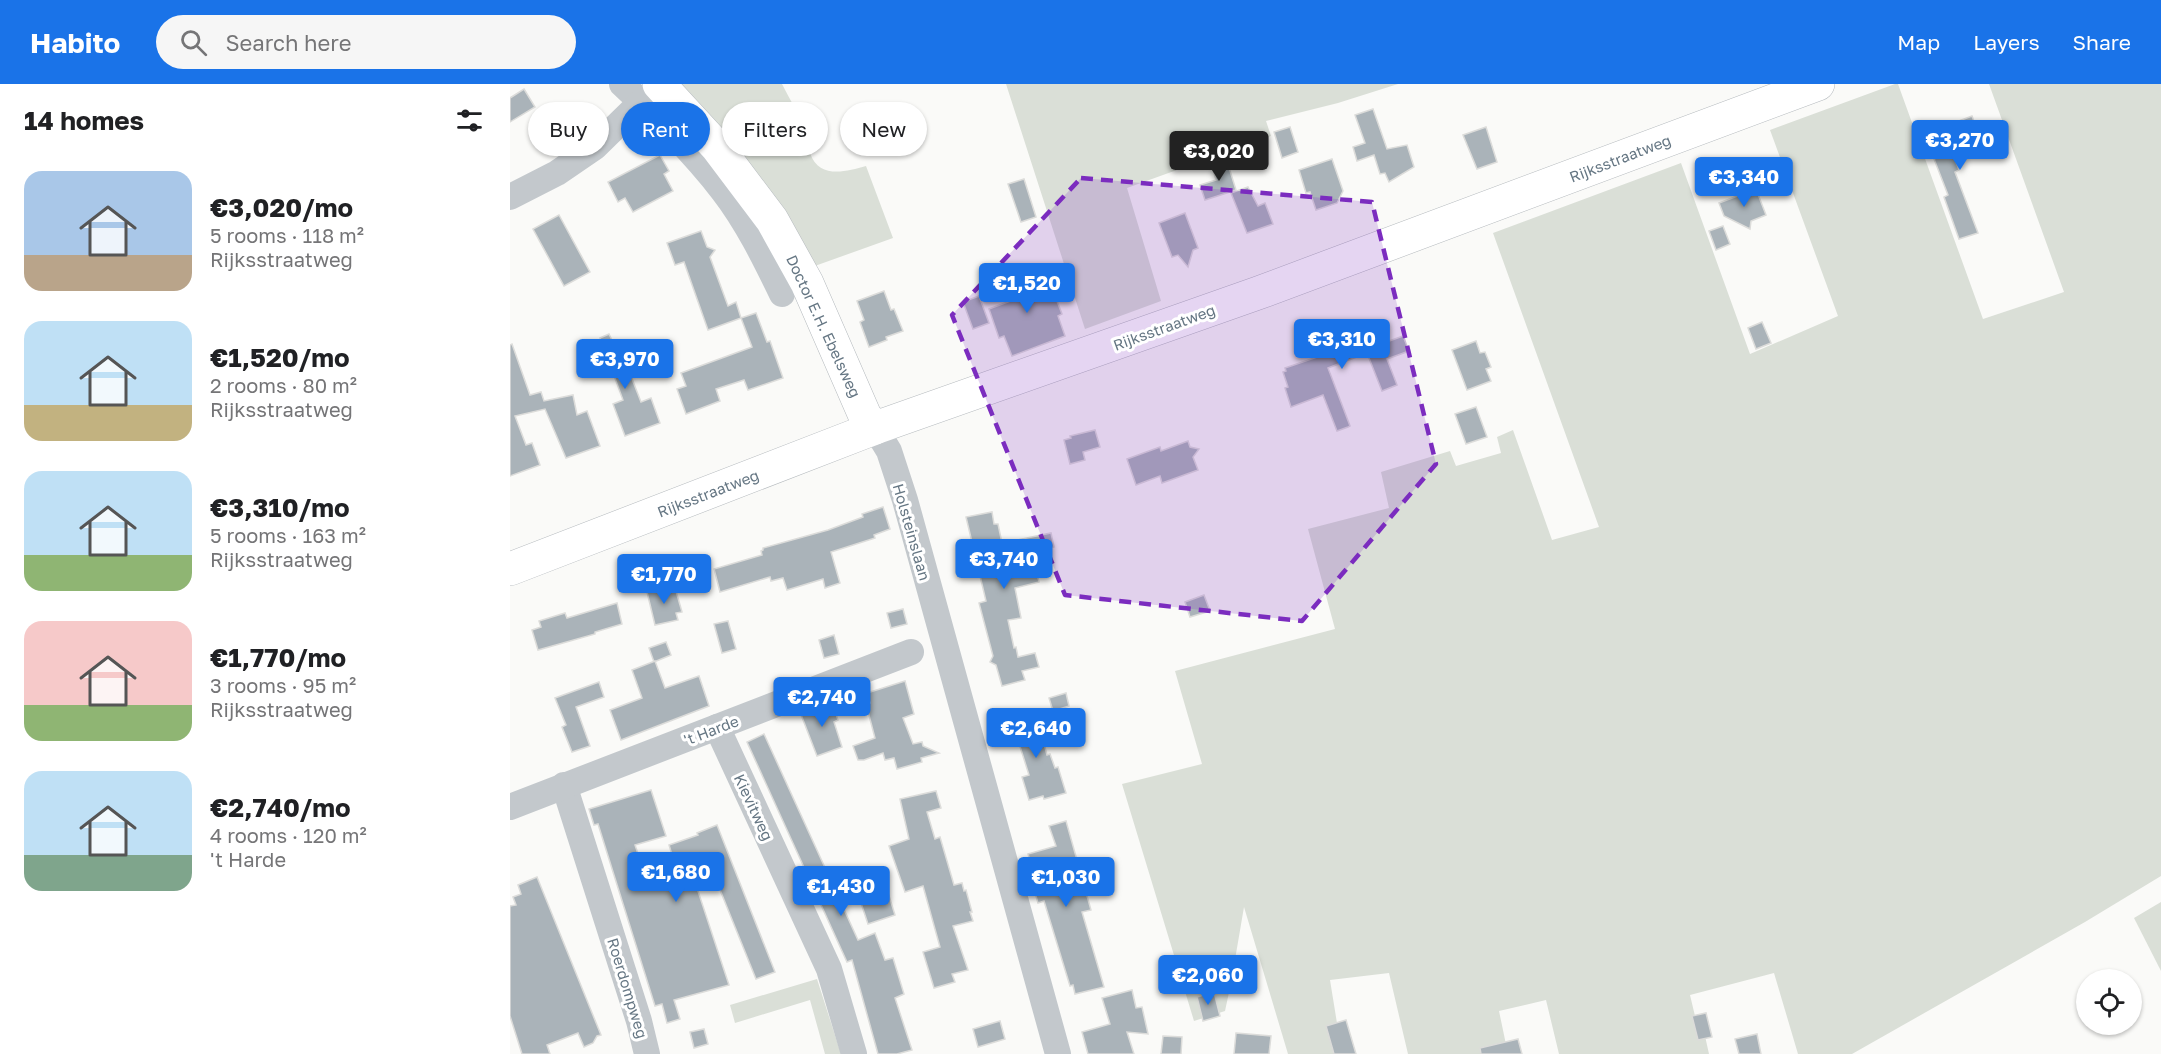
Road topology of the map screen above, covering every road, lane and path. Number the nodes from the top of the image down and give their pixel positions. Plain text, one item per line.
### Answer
1 (622, 84) edge
2 (1818, 84) edge
3 (650, 93) edge
4 (510, 198) edge
5 (782, 294) dead end
6 (875, 428) junction
7 (510, 569) edge
8 (911, 652) dead end
9 (717, 727) junction
10 (564, 785) junction
11 (510, 807) edge
12 (647, 1054) edge
13 (854, 1054) edge
14 (1058, 1054) edge

1 - 3 street
2 - 6 main road, Rijksstraatweg
3 - 4 street
3 - 5 street
3 - 6 main road, Doctor E.H. Ebelsweg
6 - 7 main road, Rijksstraatweg
6 - 14 street, Holsteinslaan
8 - 9 street, 't Harde
9 - 10 street, 't Harde
9 - 13 street, Kievitweg
10 - 11 street, 't Harde
10 - 12 street, Roerdompweg

